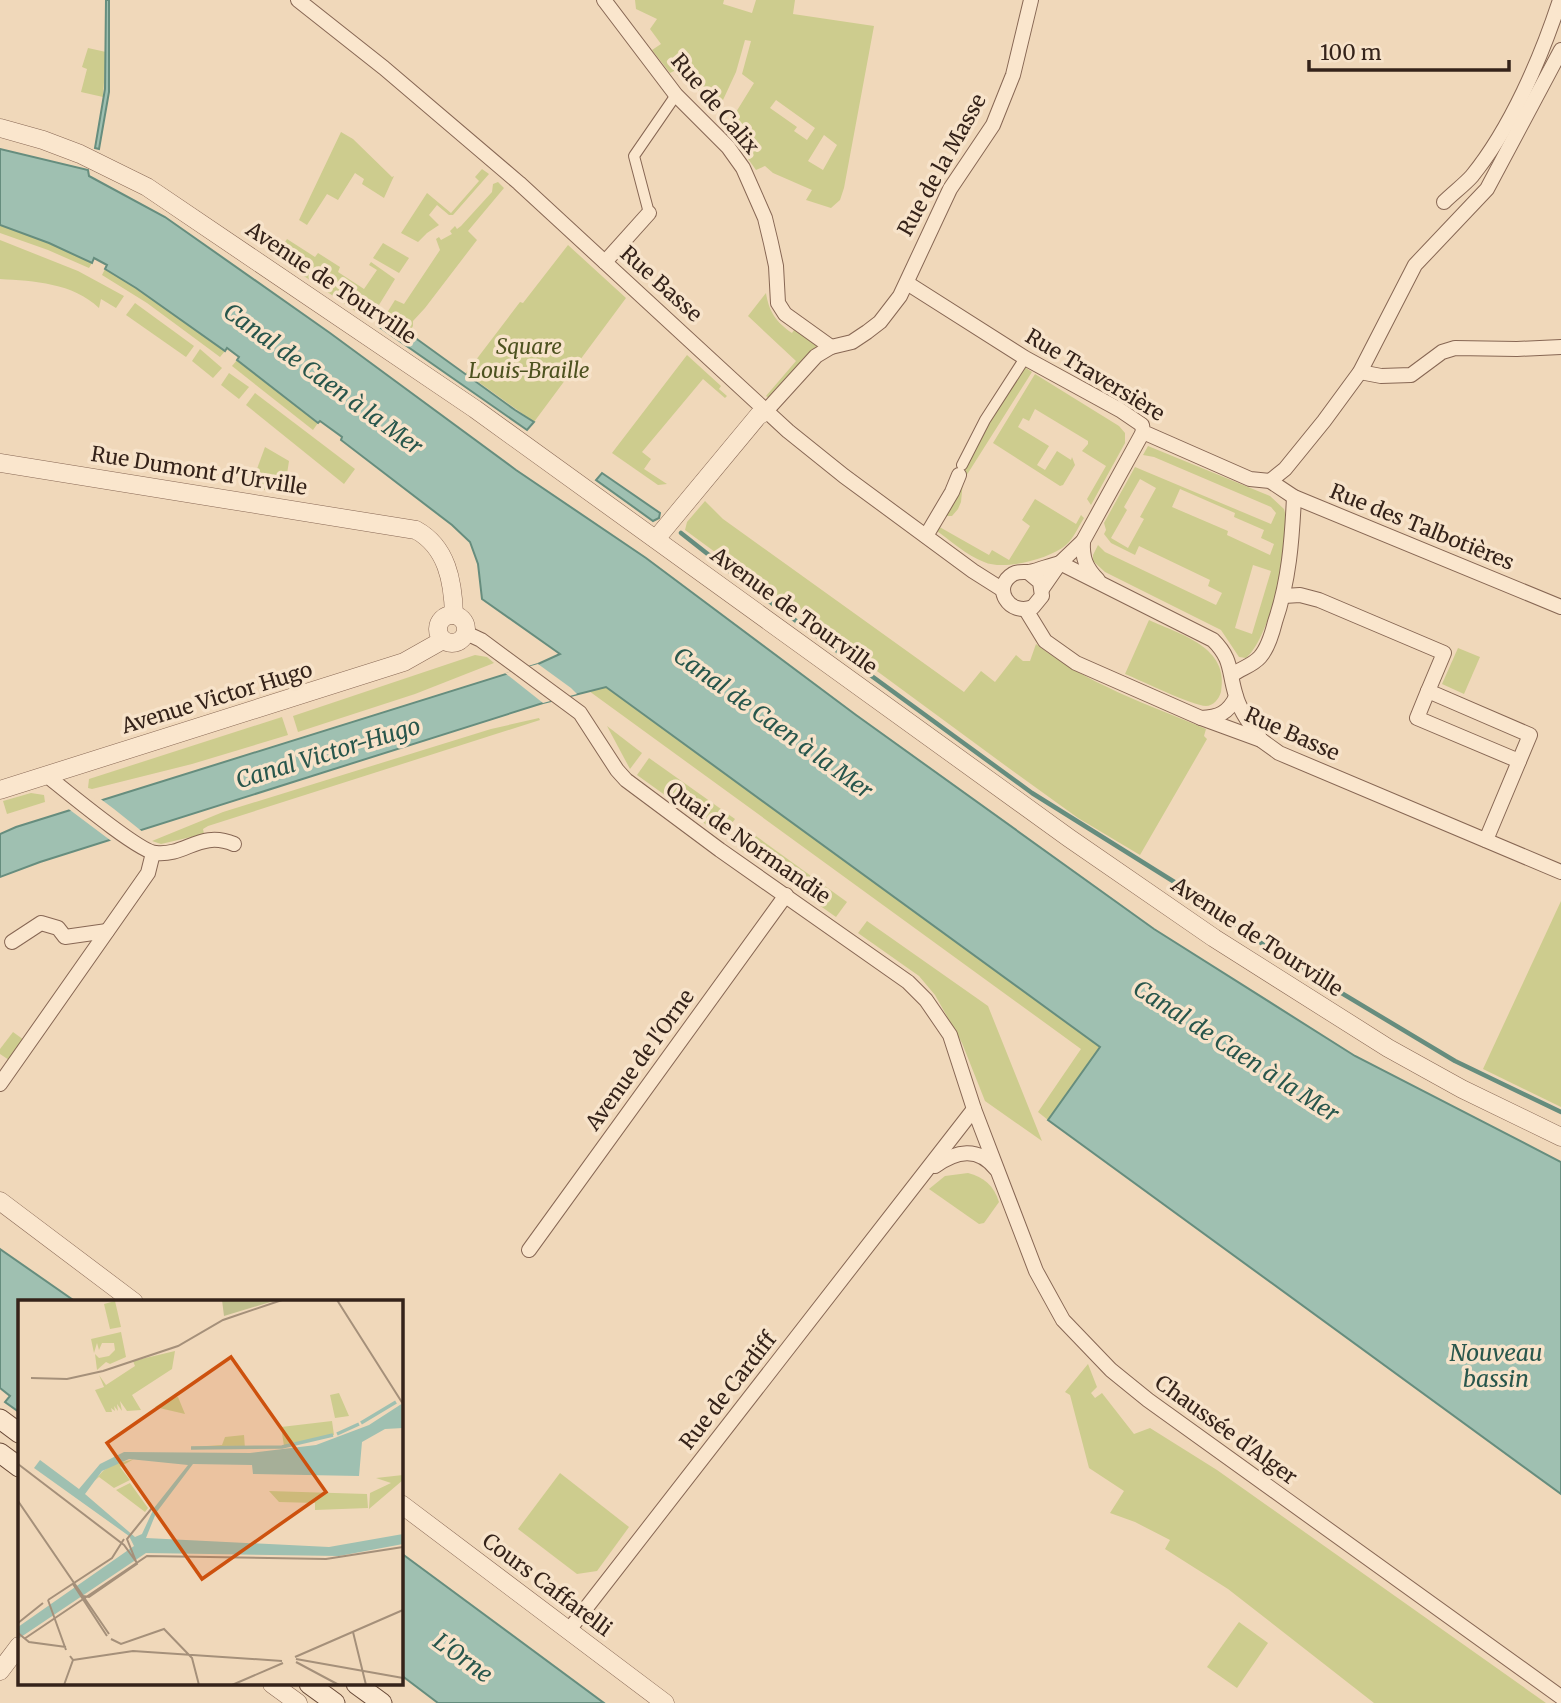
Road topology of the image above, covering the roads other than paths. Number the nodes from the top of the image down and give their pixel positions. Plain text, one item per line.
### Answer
1 (298, 0) edge
2 (604, 0) edge
3 (1031, 0) edge
4 (1560, 0) edge
5 (1561, 50) edge
6 (676, 95) junction
7 (0, 128) edge
8 (1444, 202) dead end
9 (649, 213) joint
10 (606, 262) junction
11 (907, 283) junction
12 (831, 347) junction
13 (1561, 347) edge
14 (1025, 358) junction
15 (1360, 372) junction
16 (766, 411) junction
17 (1143, 432) junction
18 (0, 463) edge
19 (960, 470) joint
20 (1270, 481) junction
21 (1294, 498) junction
22 (926, 536) junction
23 (656, 539) junction
24 (1083, 541) junction
25 (1060, 563) junction
26 (1028, 572) junction
27 (1101, 584) junction
28 (1042, 589) junction
29 (1003, 590) junction
30 (1284, 596) junction
31 (1561, 607) edge
32 (1026, 610) junction
33 (454, 615) junction
34 (466, 634) junction
35 (443, 640) junction
36 (1232, 675) junction
37 (1428, 691) junction
38 (1236, 696) junction
39 (1201, 718) junction
40 (1261, 740) junction
41 (1519, 761) junction
42 (46, 775) junction
43 (0, 790) edge
44 (1486, 840) junction
45 (234, 845) dead end
46 (153, 853) junction
47 (1560, 870) edge
48 (786, 895) junction
49 (107, 931) junction
50 (12, 942) dead end
51 (0, 1084) edge
52 (974, 1109) junction
53 (1561, 1137) edge
54 (998, 1173) junction
55 (920, 1178) junction
56 (0, 1201) edge
57 (529, 1251) dead end
58 (131, 1300) edge
59 (0, 1419) edge
60 (18, 1432) edge
61 (0, 1453) edge
62 (18, 1466) edge
63 (402, 1505) edge
64 (569, 1630) junction
65 (18, 1647) edge
66 (0, 1671) edge
67 (275, 1686) edge
68 (312, 1686) edge
69 (359, 1686) edge
70 (1561, 1697) edge
71 (298, 1703) edge
72 (335, 1703) edge
73 (382, 1703) edge
74 (666, 1703) edge

1 - 10 street, Rue Basse
2 - 6 street, Rue de Calix
3 - 11 street, Rue de la Masse
4 - 8 street
5 - 15 street
6 - 9 street
6 - 12 street, Rue de Calix
7 - 23 street, Avenue de Tourville
9 - 10 street
10 - 16 street, Rue Basse
11 - 12 street, Rue de la Masse
11 - 14 street, Rue Traversière
12 - 16 street, Rue de la Masse
13 - 15 street
14 - 17 street, Rue Traversière
14 - 19 street
15 - 20 street
16 - 22 street, Rue Basse
16 - 23 street, Rue de la Masse
17 - 20 street, Rue Traversière
17 - 24 street
18 - 33 street, Rue Dumont d'Urville
19 - 22 street
20 - 21 street, Rue des Talbotières
21 - 30 street
21 - 31 street, Rue des Talbotières
22 - 29 street, Rue Basse
23 - 53 street, Avenue de Tourville
24 - 25 street
24 - 27 street
25 - 26 street
25 - 27 street
25 - 28 street
26 - 28 street
26 - 29 street
27 - 36 street
28 - 32 street
29 - 32 street, Rue Basse
30 - 36 street
30 - 37 street
32 - 39 street, Rue Basse
33 - 34 street
33 - 35 street
34 - 35 street
34 - 48 street, Quai de Normandie
35 - 42 street, Avenue Victor Hugo
36 - 38 street
37 - 41 street
37 - 41 street
38 - 39 street
38 - 40 street
39 - 40 street, Rue Basse
40 - 44 street, Rue Basse
41 - 44 street
42 - 43 street, Avenue Victor Hugo
42 - 46 street
44 - 47 street, Rue Basse
45 - 46 street
46 - 49 street
48 - 52 street, Quai de Normandie
48 - 57 street, Avenue de l'Orne
49 - 50 street
49 - 51 street
52 - 54 street, Chaussée d'Alger
52 - 55 street, Rue de Cardiff
54 - 55 street, Rue de Cardiff
54 - 70 street, Chaussée d'Alger
55 - 64 street, Rue de Cardiff
56 - 58 street
59 - 60 main road
61 - 62 main road
63 - 64 street, Cours Caffarelli
64 - 74 street, Cours Caffarelli
65 - 66 street
67 - 71 street
68 - 72 main road
69 - 73 main road

